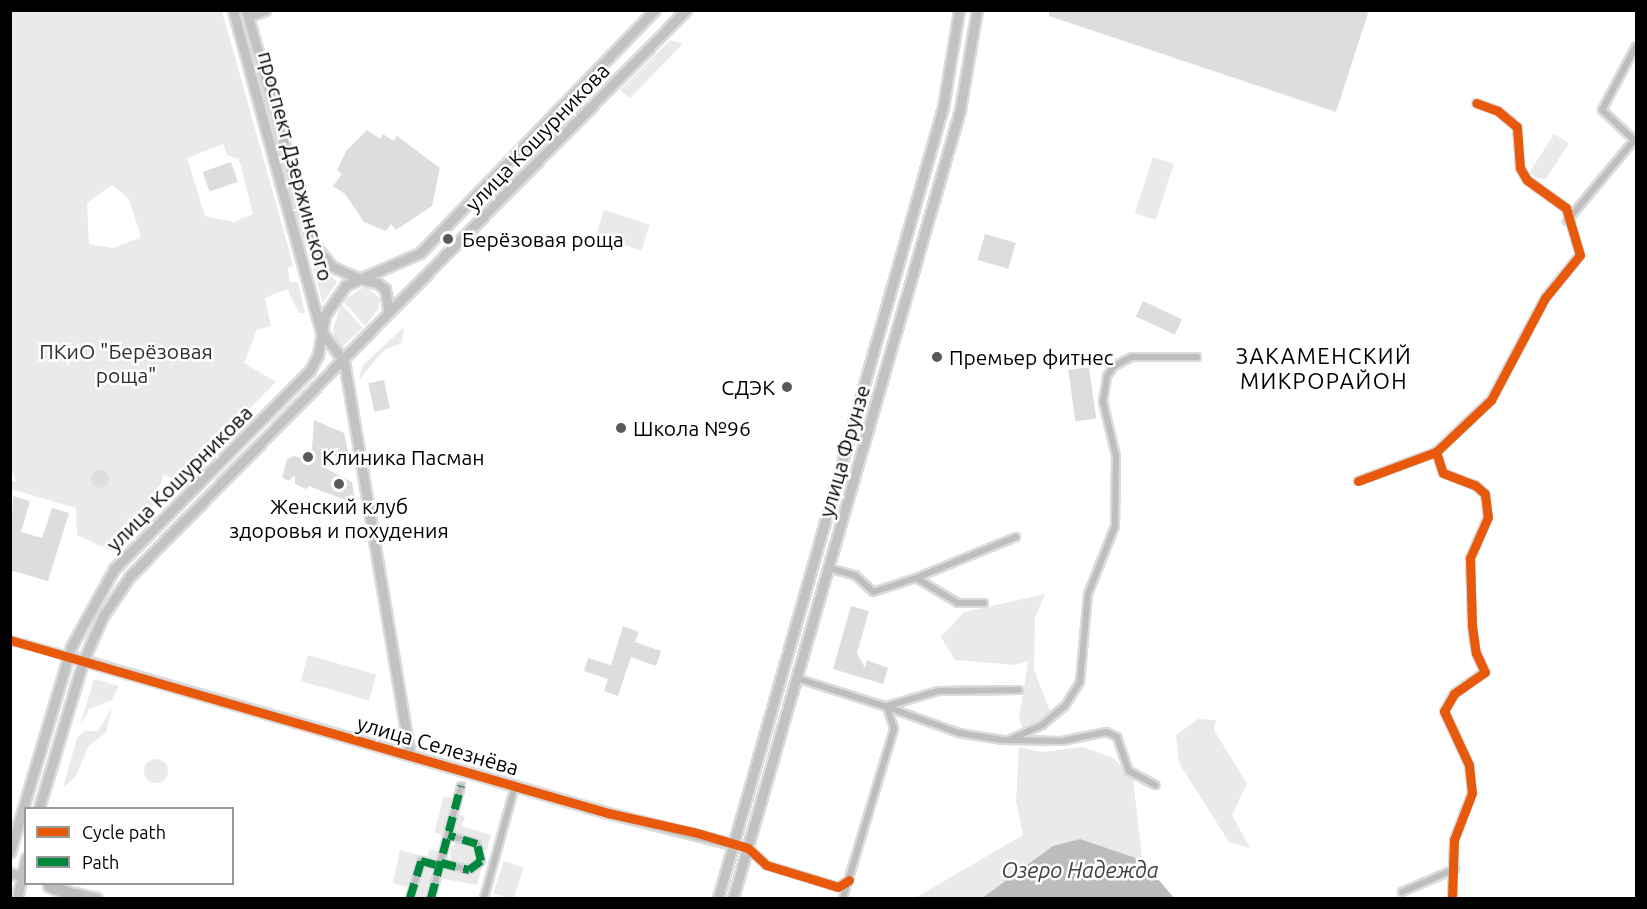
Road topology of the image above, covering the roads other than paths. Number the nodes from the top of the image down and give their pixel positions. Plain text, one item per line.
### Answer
1 (232, 10) edge
2 (265, 10) edge
3 (655, 10) edge
4 (686, 10) edge
5 (959, 10) edge
6 (977, 10) edge
7 (247, 13) edge
8 (1636, 46) edge
9 (1476, 103) dead end
10 (1635, 139) edge
11 (1567, 221) junction
12 (360, 279) junction
13 (889, 300) junction
14 (905, 304) junction
15 (389, 313) junction
16 (321, 331) junction
17 (1197, 357) dead end
18 (344, 361) junction
19 (868, 371) junction
20 (884, 376) junction
21 (1436, 452) junction
22 (1359, 481) dead end
23 (1016, 537) dead end
24 (828, 568) junction
25 (916, 578) junction
26 (984, 603) dead end
27 (10, 639) edge
28 (69, 656) junction
29 (83, 661) junction
30 (796, 678) junction
31 (1019, 690) dead end
32 (887, 706) junction
33 (1009, 740) junction
34 (410, 756) junction
35 (1155, 785) dead end
36 (461, 786) dead end
37 (516, 786) junction
38 (39, 807) edge
39 (448, 835) junction
40 (732, 844) junction
41 (747, 848) junction
42 (10, 852) edge
43 (440, 865) junction
44 (1455, 869) junction
45 (10, 873) edge
46 (24, 877) edge
47 (849, 880) junction
48 (47, 885) edge
49 (1402, 892) dead end
50 (17, 896) edge
51 (79, 898) edge
52 (96, 898) edge
53 (410, 898) edge
54 (431, 898) edge
55 (484, 898) edge
56 (718, 898) edge
57 (733, 898) edge
58 (843, 898) edge
59 (1452, 898) edge

1 - 16 main road, проспект Дзержинского
2 - 7 main road
3 - 12 main road, улица Кошурникова
4 - 15 main road, улица Кошурникова
5 - 13 main road, улица Фрунзе
6 - 14 main road, улица Фрунзе
7 - 12 main road, проспект Дзержинского
8 - 10 street
9 - 11 street
10 - 11 street
11 - 21 street
12 - 15 main road, проспект Дзержинского
12 - 16 main road, улица Кошурникова
13 - 14 main road
13 - 19 main road, улица Фрунзе
14 - 20 main road, улица Фрунзе
15 - 18 main road, улица Кошурникова
16 - 18 main road
16 - 28 main road, улица Кошурникова
17 - 33 street
18 - 29 main road, улица Кошурникова
18 - 34 main road
19 - 20 main road
19 - 40 main road, улица Фрунзе
20 - 24 main road, улица Фрунзе
21 - 22 street
21 - 44 street
23 - 25 street
24 - 25 street
24 - 30 main road, улица Фрунзе
25 - 26 street
27 - 28 street, улица Селезнёва
28 - 29 main road, улица Селезнёва
28 - 42 main road, улица Кошурникова
29 - 34 main road, улица Селезнёва
29 - 38 main road, улица Кошурникова
30 - 32 street
30 - 41 main road, улица Фрунзе
31 - 32 street
32 - 33 street
32 - 47 street
33 - 35 street
34 - 37 main road, улица Селезнёва
36 - 39 street
37 - 40 main road, улица Селезнёва
37 - 55 street
39 - 43 street
39 - 43 street
40 - 41 street, улица Селезнёва
40 - 56 main road, улица Фрунзе
41 - 47 street, улица Селезнёва
41 - 57 main road, улица Фрунзе
43 - 53 street
43 - 54 street
44 - 49 street
44 - 59 street
45 - 46 main road
46 - 50 main road
47 - 58 street
48 - 51 highway
48 - 52 main road

